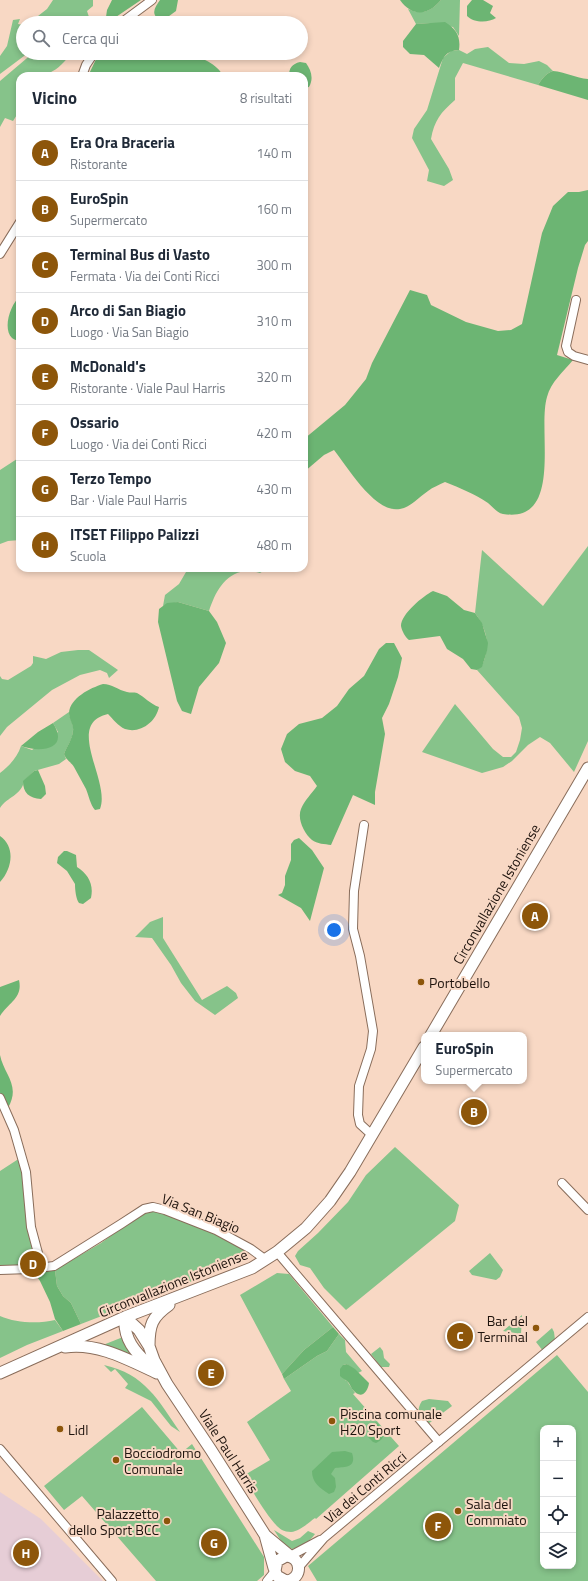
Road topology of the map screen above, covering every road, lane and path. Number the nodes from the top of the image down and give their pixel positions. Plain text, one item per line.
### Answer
1 (152, 0) edge
2 (131, 16) edge
3 (89, 60) edge
4 (83, 72) edge
5 (16, 230) edge
6 (0, 254) edge
7 (576, 300) dead end
8 (588, 360) edge
9 (588, 768) edge
10 (364, 825) dead end
11 (433, 1032) edge
12 (421, 1051) edge
13 (0, 1098) edge
14 (372, 1135) junction
15 (562, 1183) dead end
16 (588, 1210) edge
17 (277, 1252) junction
18 (266, 1260) junction
19 (42, 1268) junction
20 (0, 1270) edge
21 (185, 1295) junction
22 (588, 1317) edge
23 (125, 1318) junction
24 (149, 1346) junction
25 (55, 1349) junction
26 (0, 1373) edge
27 (157, 1373) junction
28 (167, 1384) junction
29 (439, 1442) junction
30 (0, 1449) edge
31 (265, 1535) junction
32 (324, 1538) junction
33 (290, 1556) junction
34 (299, 1568) junction
35 (274, 1570) junction
36 (112, 1581) edge
37 (267, 1581) edge
38 (284, 1581) edge
39 (303, 1581) edge

1 - 2 street
3 - 4 street
5 - 6 street
7 - 8 street
9 - 11 main road, Circonvallazione Istoniense
10 - 14 street
12 - 14 main road, Circonvallazione Istoniense
13 - 19 street
14 - 17 main road, Circonvallazione Istoniense
15 - 16 street
17 - 18 main road, Circonvallazione Istoniense
17 - 29 street
18 - 19 street, Via San Biagio
18 - 21 main road, Circonvallazione Istoniense
19 - 20 street, Via San Biagio
21 - 23 main road, Circonvallazione Istoniense
21 - 24 main road, Viale Paul Harris
22 - 29 street, Via dei Conti Ricci
23 - 24 main road, Viale Paul Harris
23 - 25 main road, Circonvallazione Istoniense
23 - 27 main road, Viale Paul Harris
24 - 28 main road, Viale Paul Harris
25 - 26 main road, Circonvallazione Istoniense
25 - 27 main road, Viale Paul Harris
27 - 28 main road, Viale Paul Harris
28 - 31 main road, Viale Paul Harris
29 - 32 street, Via dei Conti Ricci
30 - 36 street
31 - 33 main road, Viale Paul Harris
31 - 35 main road, Viale Paul Harris
32 - 33 street, Via dei Conti Ricci
32 - 34 street, Via dei Conti Ricci
33 - 34 main road
33 - 35 main road
34 - 38 main road
34 - 39 main road
35 - 37 street
35 - 38 main road

